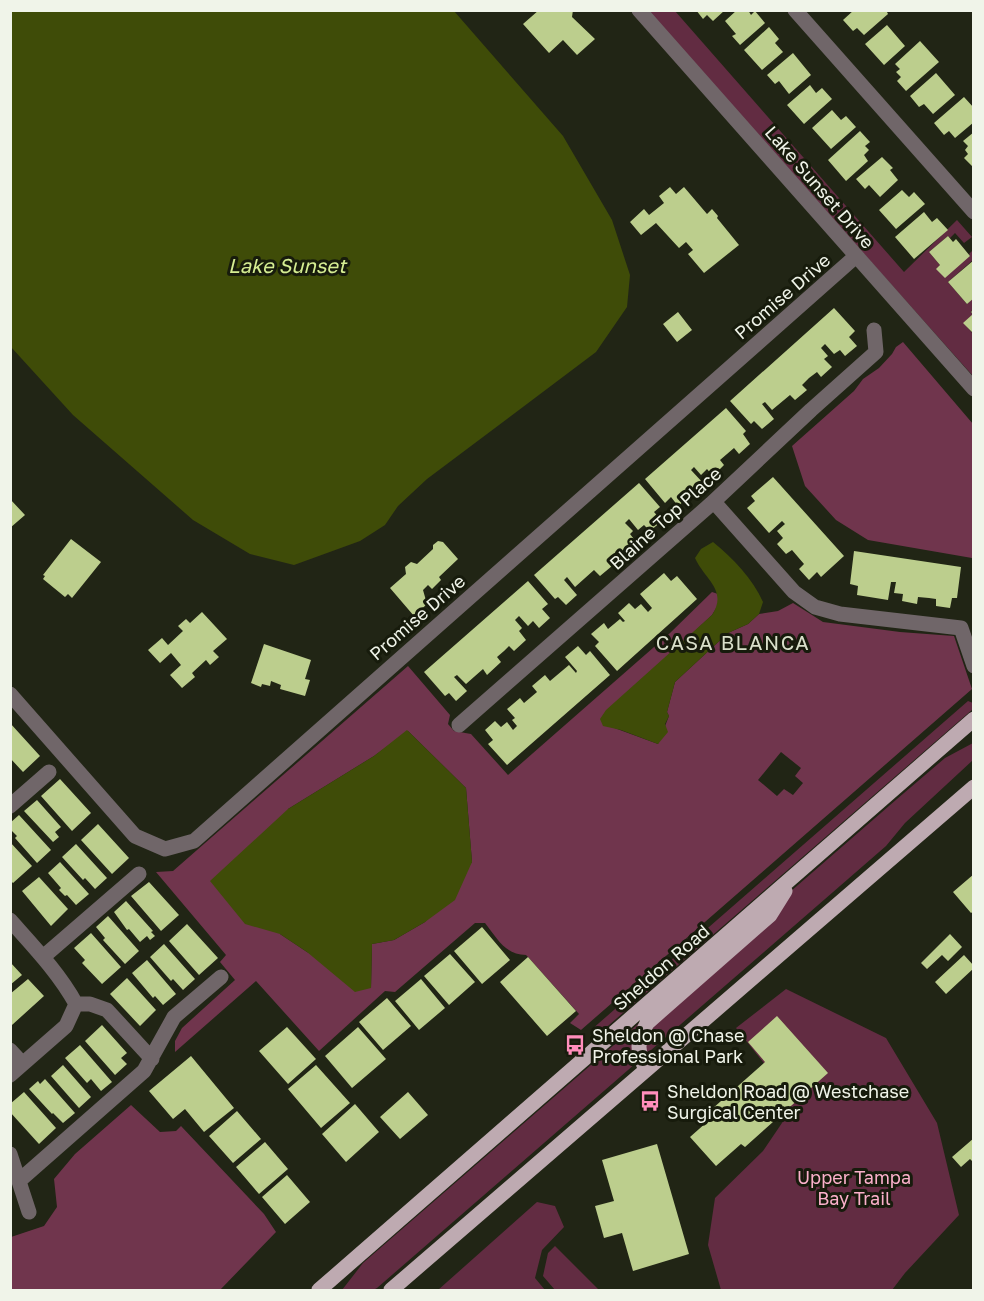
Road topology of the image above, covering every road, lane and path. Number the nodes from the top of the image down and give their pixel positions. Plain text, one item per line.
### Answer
1 (639, 10) edge
2 (795, 10) edge
3 (974, 212) edge
4 (855, 257) junction
5 (874, 330) dead end
6 (974, 389) edge
7 (714, 502) junction
8 (967, 626) edge
9 (974, 666) edge
10 (10, 694) edge
11 (974, 719) edge
12 (459, 725) dead end
13 (49, 772) dead end
14 (974, 786) edge
15 (10, 806) edge
16 (139, 874) dead end
17 (795, 876) junction
18 (10, 920) edge
19 (43, 957) junction
20 (221, 977) dead end
21 (76, 1004) junction
22 (10, 1050) edge
23 (152, 1059) junction
24 (22, 1063) junction
25 (646, 1070) junction
26 (10, 1075) edge
27 (10, 1154) edge
28 (21, 1180) junction
29 (29, 1212) dead end
30 (319, 1290) edge
31 (391, 1290) edge

1 - 4 street, Lake Sunset Drive
2 - 3 street
4 - 6 street, Lake Sunset Drive
4 - 10 street, Promise Drive
5 - 7 street, Blaine Top Place
7 - 8 street
7 - 12 street, Blaine Top Place
8 - 9 street
11 - 17 main road, Sheldon Road
13 - 15 street
14 - 25 main road
16 - 19 street
17 - 25 main road
17 - 30 main road, Sheldon Road
18 - 19 street
19 - 21 street
20 - 23 street
21 - 23 street
21 - 24 street
22 - 24 street
23 - 28 street
24 - 26 street
25 - 31 main road
27 - 28 street
28 - 29 street

